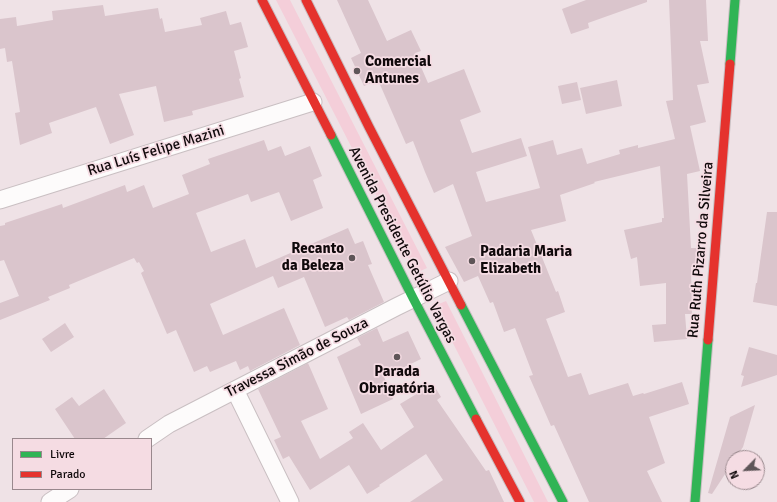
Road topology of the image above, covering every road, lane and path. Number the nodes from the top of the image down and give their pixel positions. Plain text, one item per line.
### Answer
1 (262, 0) edge
2 (306, 0) edge
3 (735, 0) edge
4 (313, 102) junction
5 (0, 200) edge
6 (449, 281) junction
7 (413, 298) junction
8 (235, 390) junction
9 (148, 438) edge
10 (68, 490) edge
11 (50, 502) edge
12 (290, 502) edge
13 (520, 502) edge
14 (563, 502) edge
15 (695, 502) edge

1 - 4 main road, Avenida Presidente Getúlio Vargas
2 - 6 main road, Avenida Presidente Getúlio Vargas
3 - 15 main road, Rua Ruth Pizarro da Silveira
4 - 5 street, Rua Luís Felipe Mazini
4 - 7 main road, Avenida Presidente Getúlio Vargas
6 - 7 street, Travessa Simão de Souza
6 - 14 main road, Avenida Presidente Getúlio Vargas
7 - 8 street, Travessa Simão de Souza
7 - 13 main road, Avenida Presidente Getúlio Vargas
8 - 9 street, Travessa Simão de Souza
8 - 12 street
10 - 11 street

